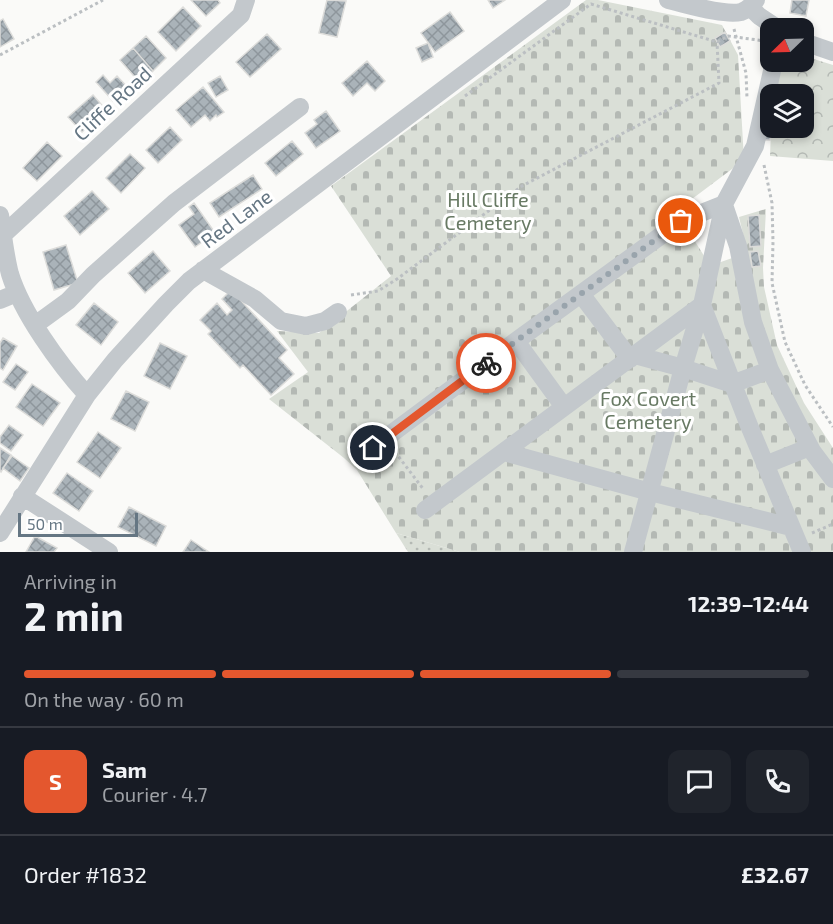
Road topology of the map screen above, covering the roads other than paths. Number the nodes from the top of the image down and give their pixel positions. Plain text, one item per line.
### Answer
1 (246, 0) edge
2 (562, 0) edge
3 (668, 0) edge
4 (753, 3) edge
5 (763, 18) edge
6 (814, 45) edge
7 (833, 52) edge
8 (772, 72) edge
9 (300, 106) dead end
10 (724, 204) junction
11 (0, 215) edge
12 (3, 235) junction
13 (203, 270) junction
14 (17, 293) junction
15 (581, 294) junction
16 (0, 300) edge
17 (702, 305) junction
18 (338, 312) dead end
19 (35, 325) junction
20 (516, 341) junction
21 (632, 357) junction
22 (683, 368) junction
23 (770, 370) junction
24 (732, 384) junction
25 (87, 394) junction
26 (564, 407) junction
27 (810, 447) junction
28 (504, 452) junction
29 (360, 457) dead end
30 (765, 465) junction
31 (833, 479) edge
32 (650, 492) junction
33 (22, 496) junction
34 (430, 507) road end
35 (0, 533) edge
36 (796, 539) edge
37 (109, 552) edge
38 (633, 552) edge

1 - 12 street, Cliffe Road
2 - 13 street, Red Lane
3 - 4 street
4 - 5 street
6 - 7 street
8 - 10 street
9 - 19 street
10 - 15 street
10 - 17 street
10 - 23 street
11 - 12 street
12 - 14 street
13 - 18 street
13 - 25 street, Red Lane
14 - 16 street
14 - 19 street
15 - 20 street
15 - 21 street
17 - 21 street
17 - 22 street
17 - 24 street
19 - 25 street
20 - 26 street
20 - 29 street
21 - 22 street
21 - 26 street
22 - 24 street
22 - 32 street
23 - 24 street
23 - 27 street
24 - 30 street
25 - 33 street, Red Lane
26 - 28 street
27 - 30 street
27 - 31 street
28 - 32 street
28 - 34 street
30 - 36 street
32 - 36 street
32 - 38 street
33 - 35 street, Red Lane
33 - 37 street

